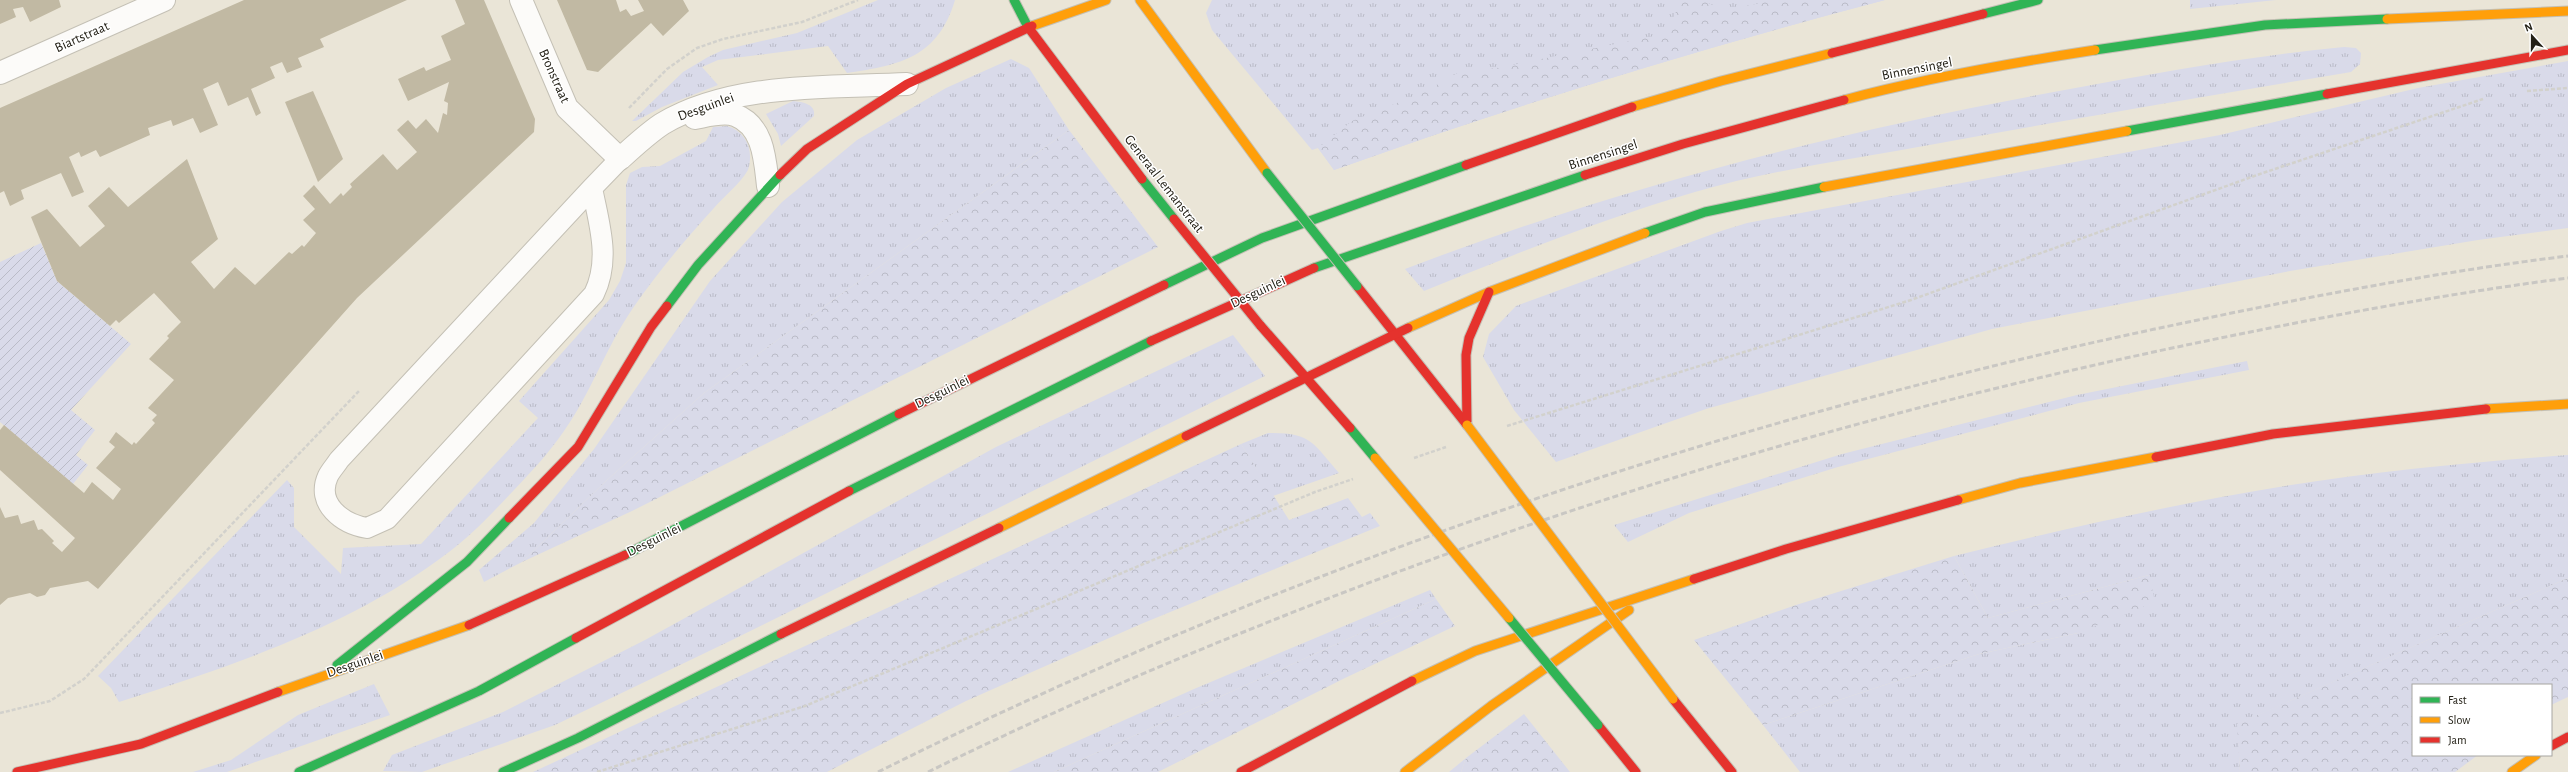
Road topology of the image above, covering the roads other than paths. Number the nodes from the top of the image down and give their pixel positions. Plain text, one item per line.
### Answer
1 (164, 0) edge
2 (521, 0) edge
3 (1014, 0) edge
4 (1106, 0) edge
5 (1140, 0) edge
6 (2038, 0) edge
7 (2568, 10) edge
8 (1028, 26) junction
9 (2568, 50) edge
10 (0, 73) edge
11 (907, 84) junction
12 (662, 124) junction
13 (620, 159) junction
14 (768, 186) junction
15 (592, 188) junction
16 (1296, 274) joint
17 (1490, 292) junction
18 (1394, 334) junction
19 (1304, 376) junction
20 (2568, 404) edge
21 (1467, 426) junction
22 (1650, 595) junction
23 (325, 674) junction
24 (2568, 737) edge
25 (2552, 745) edge
26 (2535, 756) edge
27 (17, 772) edge
28 (298, 772) edge
29 (503, 772) edge
30 (1241, 772) edge
31 (1405, 772) edge
32 (1636, 772) edge
33 (1732, 772) edge
34 (2512, 772) edge

1 - 10 street, Biartstraat
2 - 13 street, Bronstraat
3 - 8 main road, Generaal Lemanstraat
4 - 8 main road
5 - 18 main road, bridge
6 - 23 main road, Desguinlei
7 - 16 main road, Binnensingel
8 - 11 main road
8 - 19 main road, Generaal Lemanstraat, bridge
9 - 17 main road
11 - 12 street, Desguinlei
11 - 14 main road
12 - 13 street
12 - 14 street, Desguinlei
13 - 15 lane
14 - 23 main road
15 - 15 lane
16 - 28 main road, Desguinlei
17 - 18 main road
17 - 21 main road
18 - 19 main road
18 - 21 main road
19 - 29 main road
19 - 32 main road, Generaal Lemanstraat, bridge
20 - 22 main road
21 - 33 main road, bridge
22 - 30 main road
22 - 31 main road
23 - 27 main road, Desguinlei
24 - 25 main road
26 - 34 main road

